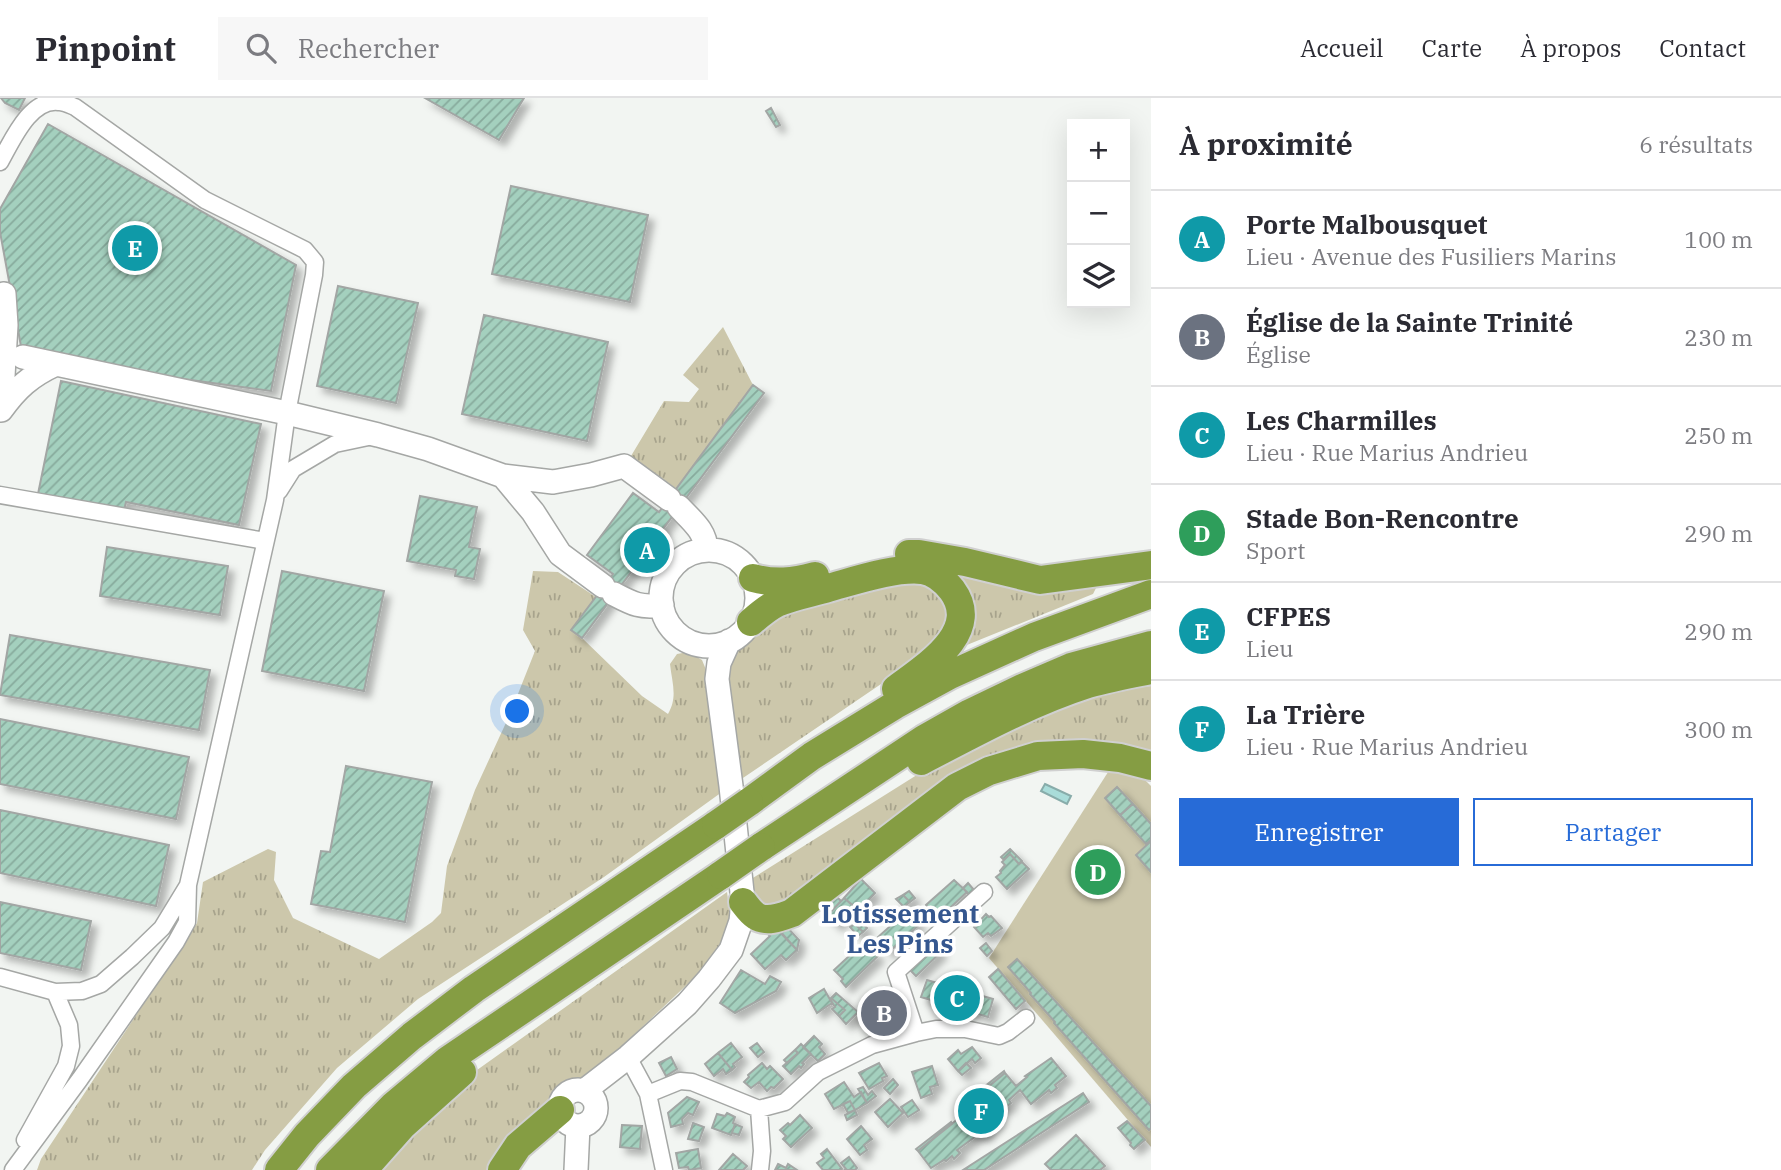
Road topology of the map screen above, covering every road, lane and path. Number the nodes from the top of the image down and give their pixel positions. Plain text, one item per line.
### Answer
1 (55, 100) edge
2 (0, 162) edge
3 (2, 289) edge
4 (23, 358) junction
5 (55, 364) junction
6 (0, 412) edge
7 (287, 413) junction
8 (378, 435) junction
9 (503, 476) junction
10 (0, 495) edge
11 (275, 500) junction
12 (265, 541) junction
13 (706, 550) junction
14 (1151, 565) edge
15 (753, 578) junction
16 (1151, 594) edge
17 (1151, 604) edge
18 (662, 605) junction
19 (1083, 620) junction
20 (751, 622) junction
21 (729, 641) junction
22 (696, 644) junction
23 (1151, 645) edge
24 (1151, 672) edge
25 (717, 679) junction
26 (813, 756) junction
27 (1151, 766) edge
28 (785, 831) junction
29 (188, 884) junction
30 (984, 892) dead end
31 (743, 902) junction
32 (589, 963) junction
33 (0, 977) edge
34 (55, 992) junction
35 (1026, 1018) dead end
36 (916, 1032) junction
37 (628, 1057) junction
38 (648, 1094) junction
39 (759, 1109) junction
40 (569, 1118) junction
41 (11, 1170) edge
42 (279, 1170) edge
43 (330, 1170) edge
44 (363, 1170) edge
45 (502, 1170) edge
46 (576, 1170) edge
47 (664, 1170) edge
48 (760, 1170) edge

1 - 2 street
1 - 7 street
3 - 4 street
3 - 6 street
4 - 5 street
4 - 6 street
5 - 6 street
5 - 7 street
7 - 8 street
7 - 11 street
8 - 9 street
8 - 11 street
9 - 13 street
9 - 18 street
10 - 12 street
11 - 12 street
12 - 29 street
13 - 15 street
13 - 18 street
14 - 15 highway
15 - 20 street
16 - 19 highway
17 - 19 highway
18 - 22 street
19 - 26 highway
20 - 21 street
20 - 26 highway
21 - 22 street
21 - 25 street
22 - 25 street
23 - 28 highway
24 - 28 highway
25 - 31 street
26 - 42 highway, bridge
27 - 31 highway
28 - 32 highway, bridge
29 - 34 street
29 - 41 street
30 - 36 street
31 - 37 street
32 - 43 highway
32 - 44 highway
33 - 34 street
34 - 41 street
35 - 36 street
36 - 39 street
37 - 38 street
37 - 40 street
38 - 39 street
38 - 47 street
39 - 48 street
40 - 45 highway
40 - 46 street

